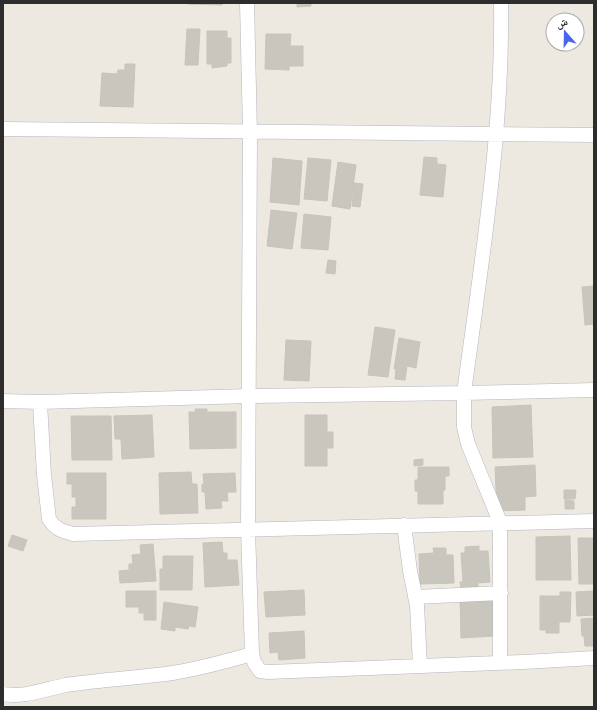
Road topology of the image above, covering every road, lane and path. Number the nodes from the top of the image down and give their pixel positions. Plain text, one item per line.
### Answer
1 (247, 3) edge
2 (501, 3) edge
3 (3, 130) edge
4 (250, 132) junction
5 (497, 135) junction
6 (594, 135) edge
7 (594, 390) edge
8 (464, 393) junction
9 (250, 396) junction
10 (3, 401) edge
11 (40, 402) junction
12 (594, 520) edge
13 (500, 522) junction
14 (404, 525) junction
15 (248, 529) junction
16 (501, 593) junction
17 (415, 597) junction
18 (252, 654) junction
19 (594, 658) edge
20 (500, 662) junction
21 (420, 666) junction
22 (3, 694) edge

1 - 4 street
2 - 5 street
3 - 4 street
4 - 5 street
4 - 9 street
5 - 6 street
5 - 8 street
7 - 8 street
8 - 9 street
8 - 13 street
9 - 11 street
9 - 15 street
10 - 11 street
11 - 15 street
12 - 13 street
13 - 14 street
13 - 16 street
14 - 15 street
14 - 17 street
15 - 18 street
16 - 17 street
16 - 20 street
17 - 21 street
18 - 21 street
18 - 22 street
19 - 20 street
20 - 21 street

